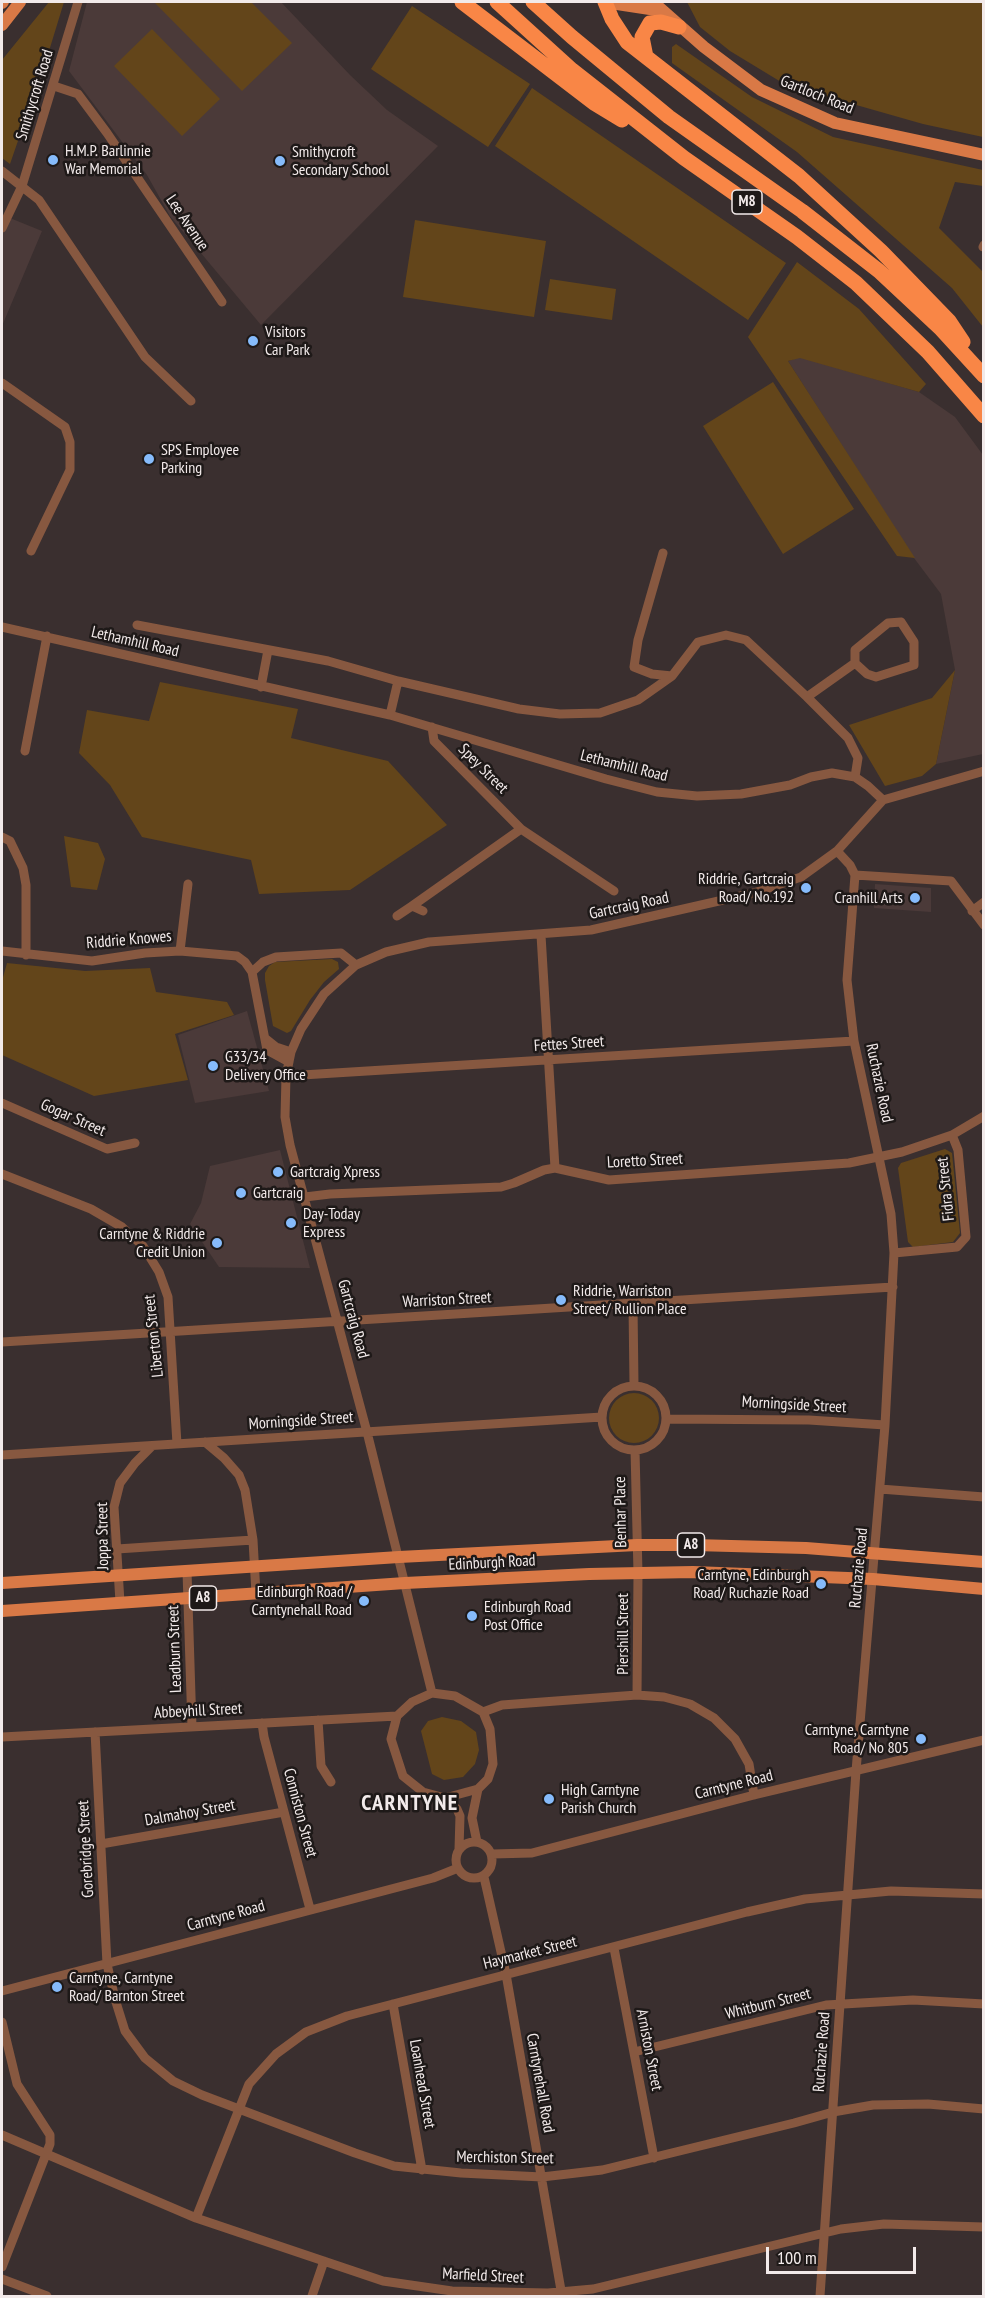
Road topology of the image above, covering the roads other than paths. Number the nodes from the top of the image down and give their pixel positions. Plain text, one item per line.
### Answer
1 (20, 2) edge
2 (78, 2) edge
3 (462, 2) edge
4 (497, 2) edge
5 (533, 2) edge
6 (605, 2) edge
7 (653, 2) edge
8 (665, 11) junction
9 (2, 25) edge
10 (679, 27) junction
11 (646, 57) junction
12 (54, 86) junction
13 (984, 155) edge
14 (684, 158) junction
15 (2, 171) edge
16 (22, 186) junction
17 (2, 228) edge
18 (222, 302) dead end
19 (984, 374) edge
20 (2, 383) edge
21 (190, 401) dead end
22 (984, 416) edge
23 (31, 550) dead end
24 (663, 553) dead end
25 (137, 625) dead end
26 (2, 627) edge
27 (47, 636) junction
28 (268, 650) junction
29 (855, 663) junction
30 (672, 676) junction
31 (398, 681) junction
32 (261, 687) junction
33 (807, 697) junction
34 (390, 715) junction
35 (432, 727) junction
36 (25, 752) dead end
37 (984, 771) edge
38 (855, 777) junction
39 (883, 800) junction
40 (521, 829) junction
41 (2, 837) edge
42 (837, 851) junction
43 (855, 875) junction
44 (188, 884) dead end
45 (614, 891) dead end
46 (984, 902) edge
47 (412, 906) junction
48 (423, 911) dead end
49 (972, 911) junction
50 (397, 916) dead end
51 (984, 925) edge
52 (541, 935) junction
53 (2, 951) edge
54 (180, 951) junction
55 (26, 955) junction
56 (352, 968) junction
57 (252, 972) junction
58 (854, 1041) junction
59 (290, 1057) junction
60 (549, 1060) junction
61 (286, 1076) junction
62 (2, 1102) edge
63 (984, 1116) edge
64 (952, 1135) junction
65 (135, 1143) dead end
66 (879, 1157) junction
67 (555, 1168) junction
68 (2, 1174) edge
69 (305, 1197) junction
70 (894, 1253) junction
71 (893, 1287) junction
72 (633, 1305) junction
73 (338, 1321) junction
74 (171, 1331) junction
75 (2, 1342) edge
76 (634, 1385) junction
77 (602, 1417) junction
78 (667, 1419) junction
79 (885, 1425) junction
80 (367, 1432) junction
81 (205, 1442) junction
82 (177, 1444) junction
83 (152, 1446) junction
84 (635, 1450) junction
85 (2, 1455) edge
86 (880, 1489) junction
87 (984, 1497) edge
88 (253, 1540) junction
89 (637, 1545) junction
90 (117, 1549) junction
91 (875, 1552) junction
92 (399, 1557) junction
93 (984, 1562) edge
94 (254, 1567) junction
95 (187, 1571) junction
96 (638, 1573) junction
97 (118, 1575) junction
98 (873, 1579) junction
99 (2, 1583) edge
100 (405, 1583) junction
101 (984, 1589) edge
102 (256, 1594) junction
103 (188, 1599) junction
104 (120, 1602) junction
105 (2, 1611) edge
106 (432, 1693) junction
107 (637, 1695) junction
108 (483, 1712) junction
109 (397, 1716) junction
110 (318, 1720) junction
111 (262, 1723) junction
112 (192, 1726) junction
113 (95, 1732) junction
114 (2, 1737) edge
115 (984, 1740) edge
116 (856, 1771) junction
117 (331, 1782) dead end
118 (478, 1789) junction
119 (754, 1795) junction
120 (445, 1798) junction
121 (284, 1812) junction
122 (477, 1842) junction
123 (101, 1844) junction
124 (459, 1849) junction
125 (492, 1854) junction
126 (458, 1868) junction
127 (484, 1877) junction
128 (848, 1894) junction
129 (984, 1894) edge
130 (310, 1910) junction
131 (614, 1948) junction
132 (107, 1964) junction
133 (506, 1974) junction
134 (2, 1991) edge
135 (393, 2004) junction
136 (840, 2004) junction
137 (984, 2004) edge
138 (2, 2022) edge
139 (634, 2052) junction
140 (239, 2108) junction
141 (984, 2109) edge
142 (833, 2112) junction
143 (2, 2135) edge
144 (47, 2153) junction
145 (654, 2158) junction
146 (422, 2170) junction
147 (542, 2177) junction
148 (196, 2218) junction
149 (984, 2227) edge
150 (825, 2232) junction
151 (324, 2260) junction
152 (2, 2267) edge
153 (2, 2278) edge
154 (562, 2294) edge
155 (47, 2296) edge
156 (312, 2296) edge
157 (820, 2296) edge

1 - 9 main road
2 - 12 street, Smithycroft Road
3 - 14 highway
4 - 14 highway, M8
5 - 19 highway, M8
6 - 8 main road
6 - 11 highway
7 - 8 main road, Gartloch Road
8 - 10 main road, Gartloch Road
10 - 11 highway
10 - 13 main road, Gartloch Road
11 - 19 highway
12 - 16 street, Smithycroft Road
12 - 18 street, Lee Avenue
14 - 22 highway, M8
15 - 16 street
16 - 17 street, Smithycroft Road
16 - 21 street
20 - 23 street
24 - 30 street
25 - 28 street, Lethamhill Road
26 - 27 street, Lethamhill Road
27 - 32 street, Lethamhill Road
27 - 36 street
28 - 31 street, Lethamhill Road
28 - 32 street
29 - 29 street
29 - 33 street
30 - 31 street, Lethamhill Road
30 - 33 street, Lethamhill Road
31 - 34 street
32 - 34 street, Lethamhill Road
33 - 38 street, Lethamhill Road
34 - 35 street, Lethamhill Road
35 - 38 street, Lethamhill Road
35 - 40 street, Spey Street
37 - 39 street
38 - 39 street
39 - 42 street, Gartcraig Road
40 - 45 street, Spey Street
40 - 47 street
41 - 55 street
42 - 43 street
42 - 52 street, Gartcraig Road
43 - 49 street
43 - 58 street, Ruchazie Road
44 - 54 street
46 - 49 street
47 - 48 street
47 - 50 street
49 - 51 street
52 - 56 street, Gartcraig Road
52 - 60 street
53 - 55 street, Riddrie Knowes
54 - 55 street, Riddrie Knowes
54 - 57 street, Riddrie Knowes
56 - 57 street
56 - 59 street, Gartcraig Road
57 - 59 street
58 - 60 street, Fettes Street
58 - 66 street, Ruchazie Road
59 - 61 street, Gartcraig Road
60 - 61 street, Fettes Street
60 - 67 street
61 - 69 street, Gartcraig Road
62 - 65 street, Gogar Street
63 - 64 street, Loretto Street
64 - 66 street, Loretto Street
64 - 70 street, Fidra Street
66 - 67 street, Loretto Street
66 - 70 street, Ruchazie Road
67 - 69 street
68 - 74 street, Liberton Street
69 - 73 street, Gartcraig Road
70 - 71 street, Ruchazie Road
71 - 72 street, Warriston Street
71 - 79 street, Ruchazie Road
72 - 73 street, Warriston Street
72 - 76 street
73 - 74 street, Warriston Street
73 - 80 street, Gartcraig Road
74 - 75 street, Warriston Street
74 - 82 street, Liberton Street
76 - 77 street
76 - 78 street
77 - 80 street, Morningside Street
77 - 84 street
78 - 79 street, Morningside Street
78 - 84 street
79 - 86 street, Ruchazie Road
80 - 81 street, Morningside Street
80 - 92 street, Gartcraig Road
81 - 82 street, Morningside Street
81 - 88 street
82 - 83 street, Morningside Street
83 - 85 street, Morningside Street
83 - 90 street, Joppa Street
84 - 89 street, Benhar Place
86 - 87 street
86 - 91 street, Ruchazie Road
88 - 90 street
88 - 94 street
89 - 91 main road, Edinburgh Road / A8
89 - 92 main road, Edinburgh Road / A8
89 - 96 street, Benhar Place
90 - 97 street, Joppa Street
91 - 93 main road, Edinburgh Road / A8
91 - 98 street, Ruchazie Road
92 - 94 main road, Edinburgh Road / A8
92 - 100 street, Gartcraig Road
94 - 95 main road, Edinburgh Road / A8
94 - 102 street
95 - 97 main road, Edinburgh Road / A8
95 - 103 street, Leadburn Street
96 - 98 main road, Edinburgh Road / A8
96 - 100 main road, Edinburgh Road / A8
96 - 107 street, Piershill Street
97 - 99 main road, Edinburgh Road / A8
97 - 104 street, Joppa Street
98 - 101 main road, Edinburgh Road / A8
98 - 116 street, Ruchazie Road
100 - 102 main road, Edinburgh Road / A8
100 - 106 street
102 - 103 main road, Edinburgh Road / A8
103 - 104 main road, Edinburgh Road / A8
103 - 112 street, Leadburn Street
104 - 105 main road, Edinburgh Road / A8
106 - 108 street
106 - 109 street
107 - 108 street
107 - 119 street
108 - 118 street
109 - 110 street, Abbeyhill Street
109 - 120 street
110 - 111 street, Abbeyhill Street
110 - 117 street
111 - 112 street, Abbeyhill Street
111 - 121 street, Conniston Street
112 - 113 street, Abbeyhill Street
113 - 114 street, Abbeyhill Street
113 - 123 street, Gorebridge Street
115 - 116 street, Carntyne Road
116 - 119 street, Carntyne Road
116 - 128 street, Ruchazie Road
118 - 120 street
118 - 122 street
119 - 125 street, Carntyne Road
120 - 124 street
121 - 123 street, Dalmahoy Street
121 - 130 street, Conniston Street
122 - 124 street
122 - 125 street
123 - 132 street, Gorebridge Street
124 - 126 street
125 - 127 street
126 - 127 street
126 - 130 street, Carntyne Road
127 - 133 street, Carntynehall Road
128 - 129 street, Haymarket Street
128 - 131 street, Haymarket Street
128 - 136 street, Ruchazie Road
130 - 132 street, Carntyne Road
131 - 133 street, Haymarket Street
131 - 139 street, Arniston Street
132 - 134 street, Carntyne Road
132 - 140 street, Merchiston Street
133 - 135 street, Haymarket Street
133 - 147 street, Carntynehall Road
135 - 140 street, Haymarket Street
135 - 146 street, Loanhead Street
136 - 137 street, Whitburn Street
136 - 139 street, Whitburn Street
136 - 142 street, Ruchazie Road
138 - 144 street
139 - 145 street, Arniston Street
140 - 146 street, Merchiston Street
140 - 148 street, Haymarket Street
141 - 142 street, Merchiston Street
142 - 145 street, Merchiston Street
142 - 150 street, Ruchazie Road
143 - 144 street, Marfield Street
144 - 148 street, Marfield Street
144 - 152 street
145 - 147 street, Merchiston Street
146 - 147 street, Merchiston Street
147 - 154 street, Carntynehall Road
148 - 151 street, Marfield Street
149 - 150 street, Marfield Street
150 - 154 street, Marfield Street
150 - 157 street, Ruchazie Road
151 - 154 street, Marfield Street
151 - 156 street
153 - 155 street

